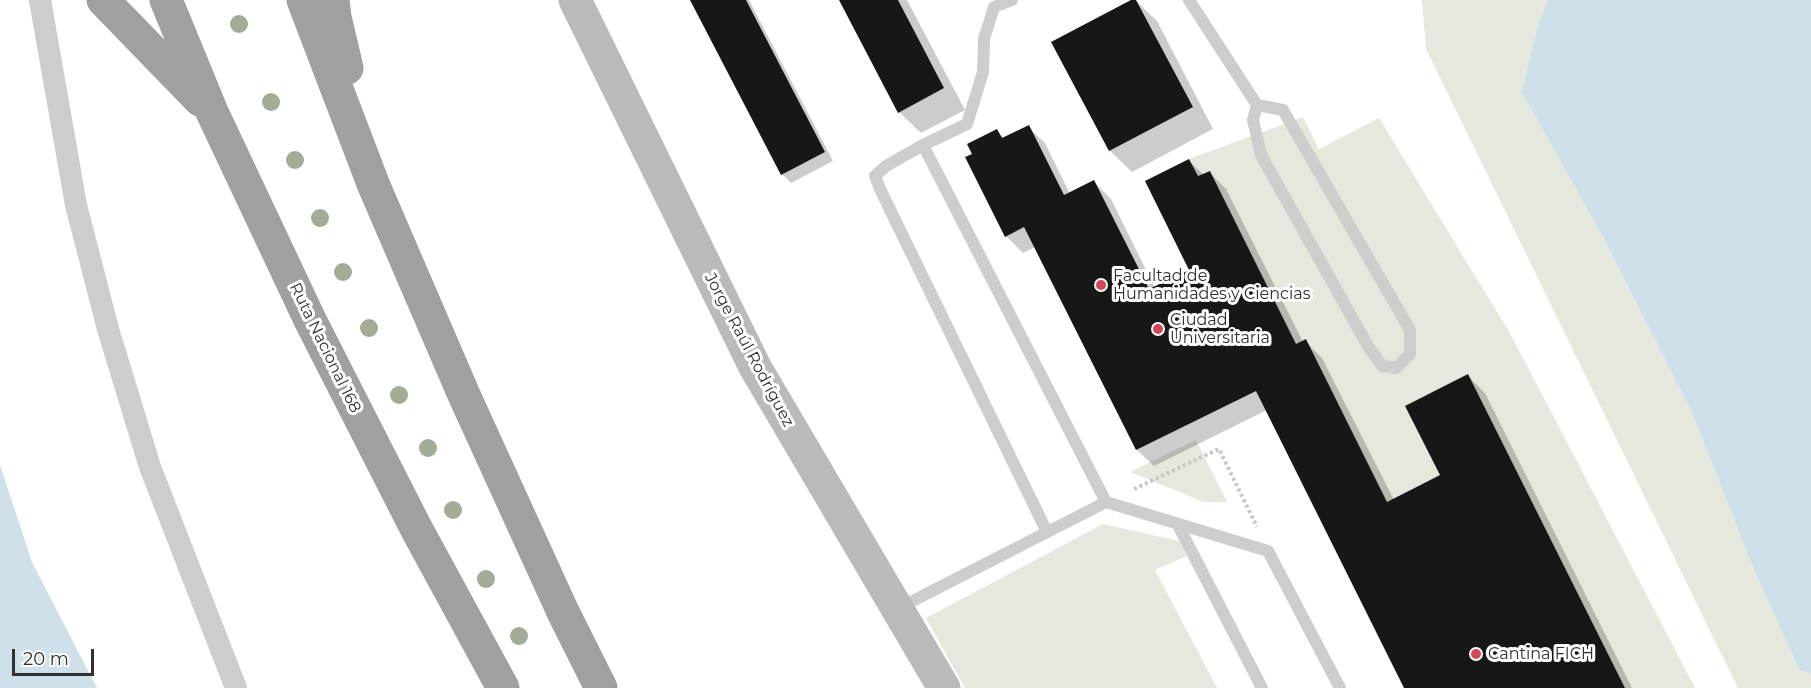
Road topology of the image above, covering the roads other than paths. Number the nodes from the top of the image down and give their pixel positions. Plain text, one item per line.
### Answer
1 (40, 0) edge
2 (103, 0) edge
3 (166, 0) edge
4 (303, 0) edge
5 (333, 0) edge
6 (575, 0) edge
7 (1012, 0) edge
8 (1189, 0) edge
9 (1257, 105) junction
10 (212, 112) junction
11 (923, 145) junction
12 (374, 186) junction
13 (1106, 502) junction
14 (1178, 525) junction
15 (1047, 532) junction
16 (896, 609) junction
17 (236, 688) edge
18 (503, 688) edge
19 (601, 688) edge
20 (944, 688) edge
21 (1262, 688) edge
22 (1340, 688) edge

1 - 17 street
2 - 10 highway
3 - 10 highway, Ruta Nacional 168
4 - 12 highway
5 - 12 highway
6 - 16 main road, Jorge Raúl Rodríguez
7 - 11 lane
8 - 9 lane
9 - 9 lane
10 - 18 highway, Ruta Nacional 168
11 - 13 lane
11 - 15 lane
12 - 19 highway
13 - 14 lane
13 - 15 lane
14 - 21 lane
14 - 22 lane
15 - 16 lane
16 - 20 main road, Jorge Raúl Rodríguez

